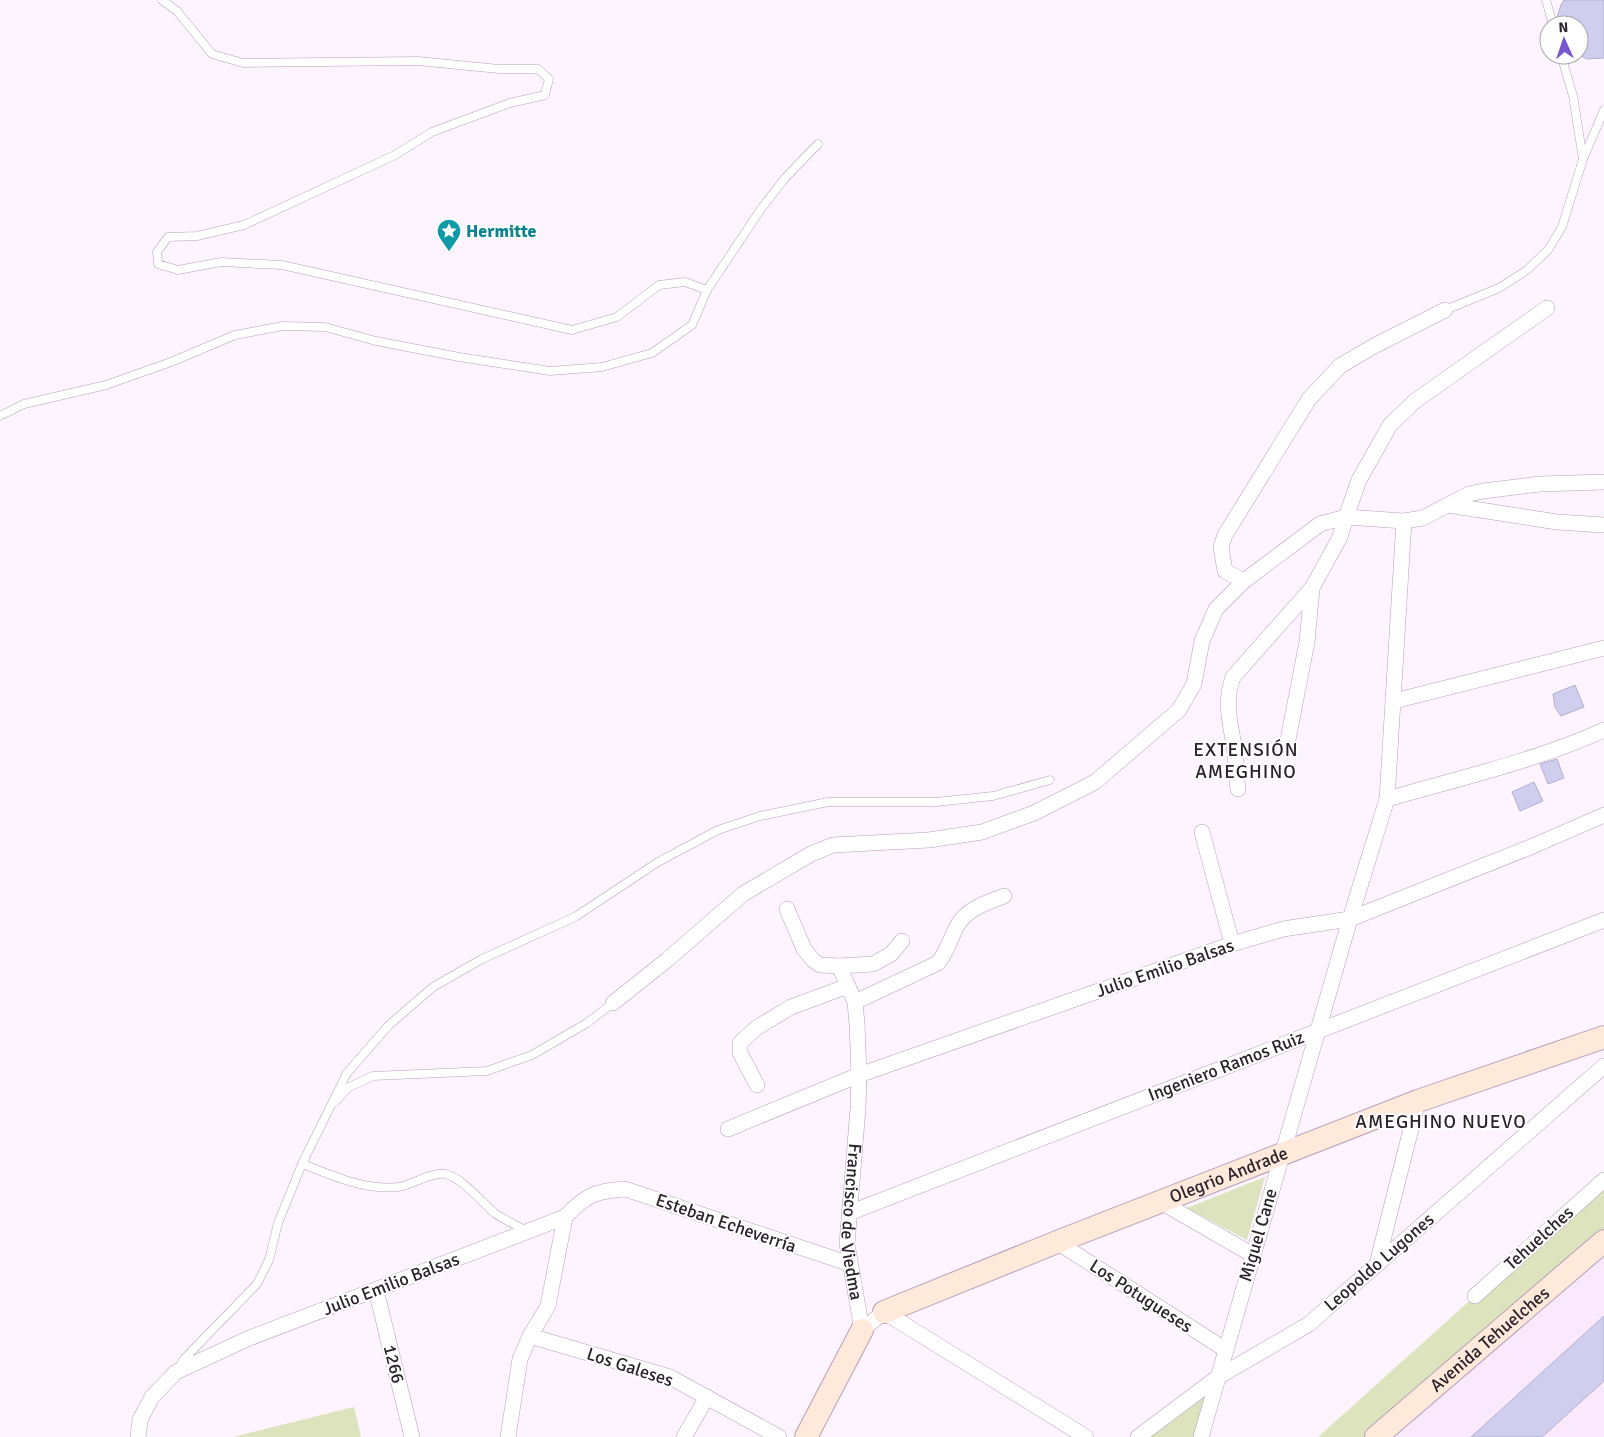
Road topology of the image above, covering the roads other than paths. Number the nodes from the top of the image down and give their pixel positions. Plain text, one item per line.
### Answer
1 (162, 0) edge
2 (1546, 0) edge
3 (1550, 15) edge
4 (1564, 65) edge
5 (1604, 110) edge
6 (818, 144) dead end
7 (1583, 159) junction
8 (707, 290) junction
9 (1547, 308) dead end
10 (1445, 310) joint
11 (0, 416) edge
12 (1604, 482) edge
13 (1448, 506) junction
14 (1346, 517) junction
15 (1404, 521) junction
16 (1604, 525) edge
17 (1244, 581) junction
18 (1312, 588) junction
19 (1604, 648) edge
20 (1394, 700) junction
21 (1604, 730) edge
22 (1286, 745) dead end
23 (1050, 780) dead end
24 (1238, 789) dead end
25 (1387, 799) junction
26 (1604, 815) edge
27 (1202, 832) dead end
28 (1004, 896) dead end
29 (787, 909) dead end
30 (1350, 919) junction
31 (1604, 920) edge
32 (902, 941) dead end
33 (1232, 944) junction
34 (839, 966) junction
35 (848, 986) junction
36 (855, 1002) junction
37 (613, 1003) joint
38 (1318, 1030) junction
39 (1604, 1037) edge
40 (1604, 1066) edge
41 (859, 1075) junction
42 (756, 1085) dead end
43 (1418, 1101) junction
44 (329, 1110) junction
45 (728, 1130) dead end
46 (1282, 1154) junction
47 (302, 1164) junction
48 (1604, 1180) edge
49 (602, 1191) joint
50 (1161, 1202) junction
51 (849, 1213) junction
52 (565, 1217) junction
53 (528, 1231) junction
54 (1604, 1241) edge
55 (1057, 1242) junction
56 (1253, 1255) junction
57 (850, 1264) junction
58 (1377, 1264) junction
59 (376, 1290) junction
60 (1475, 1296) dead end
61 (884, 1312) junction
62 (862, 1330) junction
63 (530, 1336) junction
64 (1226, 1350) junction
65 (176, 1372) junction
66 (1218, 1377) junction
67 (707, 1397) junction
68 (138, 1437) edge
69 (412, 1437) edge
70 (508, 1437) edge
71 (684, 1437) edge
72 (779, 1437) edge
73 (806, 1437) edge
74 (1086, 1437) edge
75 (1138, 1437) edge
76 (1202, 1437) edge
77 (1376, 1437) edge

1 - 8 lane
2 - 3 lane
4 - 7 lane
5 - 7 lane
6 - 8 lane
7 - 10 lane
8 - 11 lane
9 - 14 street
10 - 17 street
12 - 13 street
13 - 15 street
13 - 16 street
14 - 15 street
14 - 17 street
14 - 18 street
15 - 20 street, Miguel Cane
17 - 37 street
18 - 22 street
18 - 24 street
19 - 20 street
20 - 25 street, Miguel Cane
21 - 25 street
23 - 44 lane
25 - 30 street, Miguel Cane
26 - 30 street, Julio Emilio Balsas
27 - 33 street
28 - 36 street
29 - 34 street
30 - 33 street, Julio Emilio Balsas
30 - 38 street, Miguel Cane
31 - 38 street, Ingeniero Ramos Ruiz
32 - 34 street
33 - 41 street, Julio Emilio Balsas
34 - 35 street, Francisco de Viedma
35 - 36 street, Francisco de Viedma
35 - 42 street
36 - 41 street, Francisco de Viedma
37 - 44 lane
38 - 46 street, Miguel Cane
38 - 51 street, Ingeniero Ramos Ruiz
39 - 43 street, Olegrio Andrade
40 - 58 street, Leopoldo Lugones
41 - 45 street, Julio Emilio Balsas
41 - 51 street, Francisco de Viedma
43 - 46 street, Olegrio Andrade
43 - 58 street
44 - 47 lane
46 - 50 street, Olegrio Andrade
46 - 56 street, Miguel Cane
47 - 53 lane
47 - 65 lane
48 - 60 street, Tehuelches
49 - 52 street, Julio Emilio Balsas
49 - 57 street, Esteban Echeverría
50 - 55 street, Olegrio Andrade
50 - 56 street
51 - 57 street, Francisco de Viedma
52 - 53 street, Julio Emilio Balsas
52 - 63 street
53 - 59 street, Julio Emilio Balsas
54 - 77 street, Avenida Tehuelches
55 - 61 street, Olegrio Andrade
55 - 64 street, Los Potugueses
56 - 64 street, Miguel Cane
57 - 62 street, Francisco de Viedma
58 - 66 street, Leopoldo Lugones
59 - 65 street, Julio Emilio Balsas
59 - 69 street, 1266
61 - 62 street, Olegrio Andrade
61 - 74 street
62 - 73 street
63 - 67 street, Los Galeses
63 - 70 street
64 - 66 street, Miguel Cane
65 - 68 street
66 - 75 street, Leopoldo Lugones
66 - 76 street, Miguel Cane
67 - 71 street
67 - 72 street, Los Galeses

